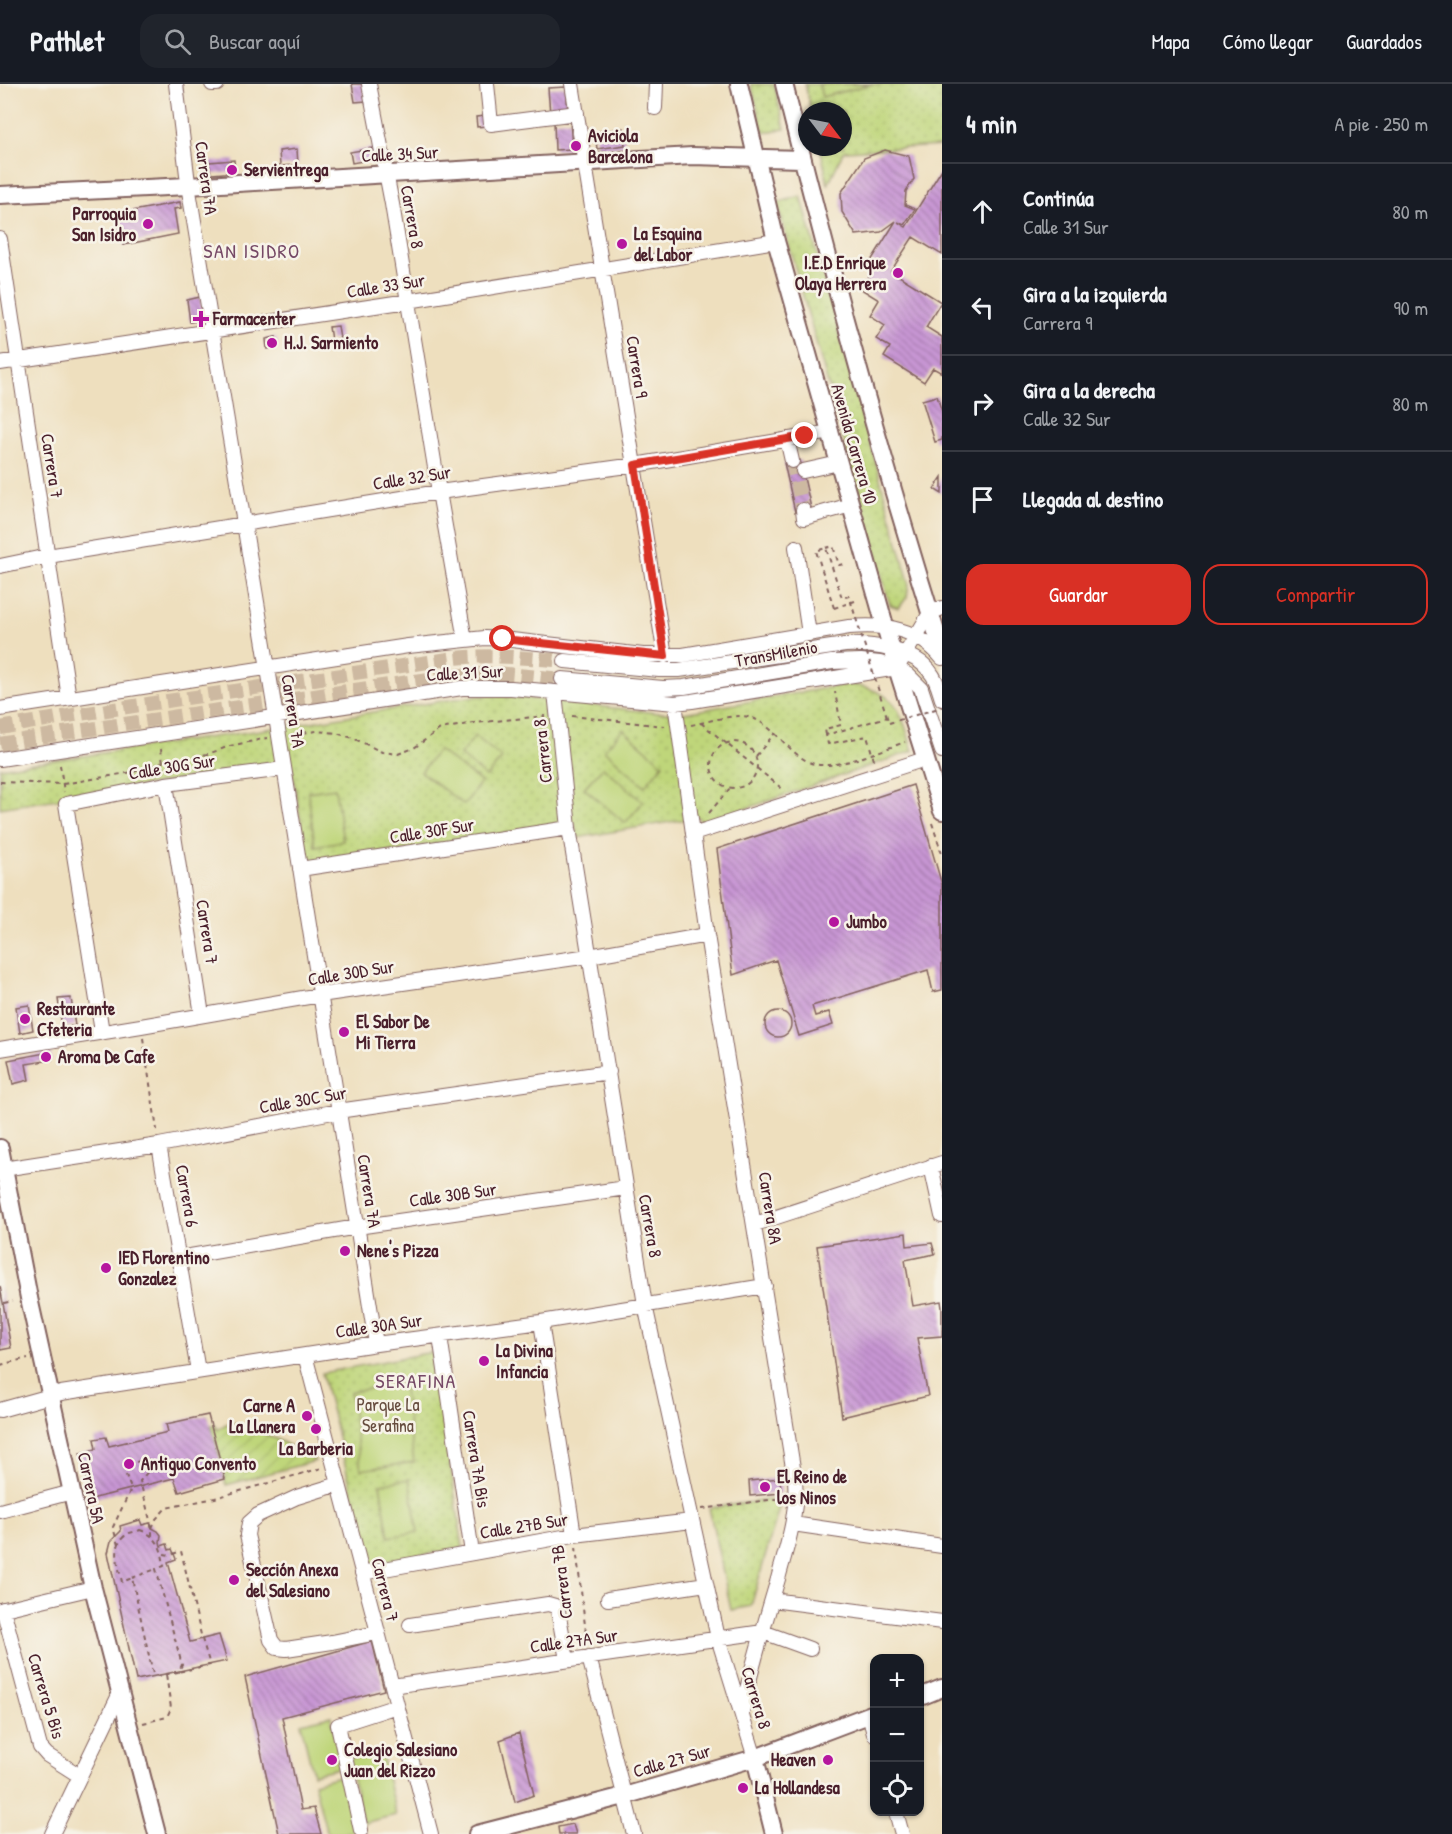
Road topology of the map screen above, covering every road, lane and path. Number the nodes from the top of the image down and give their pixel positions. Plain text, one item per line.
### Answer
1 (176, 84) edge
2 (212, 84) edge
3 (217, 84) edge
4 (369, 84) edge
5 (486, 84) edge
6 (572, 84) edge
7 (656, 84) edge
8 (740, 84) edge
9 (784, 84) edge
10 (655, 108) dead end
11 (577, 113) junction
12 (757, 158) junction
13 (802, 159) junction
14 (585, 164) junction
15 (387, 175) junction
16 (188, 186) junction
17 (0, 195) edge
18 (0, 239) edge
19 (776, 241) junction
20 (603, 269) junction
21 (408, 301) junction
22 (212, 330) junction
23 (17, 360) junction
24 (0, 363) edge
25 (831, 432) junction
26 (787, 440) junction
27 (792, 461) tunnel mouth
28 (839, 463) junction
29 (635, 465) junction
30 (803, 471) dead end
31 (439, 492) junction
32 (851, 505) junction
33 (803, 510) dead end
34 (244, 524) junction
35 (796, 547) dead end
36 (826, 548) junction
37 (48, 556) junction
38 (844, 564) dead end
39 (0, 566) edge
40 (855, 601) dead end
41 (936, 611) edge
42 (886, 626) junction
43 (808, 634) junction
44 (916, 637) junction
45 (465, 640) junction
46 (942, 651) edge
47 (665, 656) junction
48 (898, 658) junction
49 (942, 658) edge
50 (565, 661) tunnel mouth
51 (268, 668) junction
52 (562, 679) tunnel mouth
53 (555, 692) junction
54 (835, 692) dead end
55 (69, 698) junction
56 (942, 699) edge
57 (675, 703) junction
58 (942, 707) edge
59 (0, 709) edge
60 (557, 715) junction
61 (276, 717) junction
62 (887, 717) junction
63 (701, 723) junction
64 (678, 727) junction
65 (775, 733) junction
66 (826, 735) junction
67 (279, 736) junction
68 (906, 741) dead end
69 (726, 743) junction
70 (161, 747) dead end
71 (942, 751) edge
72 (872, 753) junction
73 (756, 756) junction
74 (0, 759) edge
75 (925, 759) junction
76 (163, 762) junction
77 (60, 763) dead end
78 (875, 766) dead end
79 (758, 768) junction
80 (284, 769) junction
81 (0, 783) edge
82 (63, 784) junction
83 (166, 784) junction
84 (730, 788) junction
85 (790, 794) dead end
86 (66, 804) junction
87 (942, 812) edge
88 (707, 815) dead end
89 (569, 828) junction
90 (693, 834) junction
91 (300, 869) junction
92 (707, 935) junction
93 (590, 956) junction
94 (320, 995) junction
95 (202, 1015) junction
96 (141, 1026) junction
97 (102, 1032) junction
98 (0, 1049) edge
99 (609, 1072) junction
100 (338, 1111) junction
101 (159, 1145) junction
102 (0, 1148) edge
103 (937, 1165) edge
104 (3, 1169) junction
105 (626, 1188) junction
106 (942, 1216) edge
107 (755, 1224) junction
108 (357, 1227) junction
109 (179, 1258) junction
110 (765, 1286) junction
111 (16, 1301) dead end
112 (4, 1303) dead end
113 (645, 1305) junction
114 (541, 1322) junction
115 (440, 1336) junction
116 (376, 1344) junction
117 (305, 1355) junction
118 (28, 1358) dead end
119 (0, 1365) edge
120 (198, 1371) junction
121 (51, 1395) junction
122 (0, 1410) edge
123 (136, 1462) dead end
124 (334, 1465) junction
125 (126, 1475) dead end
126 (339, 1484) junction
127 (72, 1492) junction
128 (796, 1496) junction
129 (0, 1511) edge
130 (691, 1516) junction
131 (793, 1524) junction
132 (152, 1528) junction
133 (152, 1536) junction
134 (574, 1536) junction
135 (118, 1546) junction
136 (942, 1546) edge
137 (472, 1553) junction
138 (163, 1554) junction
139 (156, 1569) junction
140 (362, 1573) junction
141 (132, 1578) junction
142 (706, 1584) junction
143 (93, 1588) junction
144 (608, 1599) dead end
145 (772, 1600) junction
146 (1, 1610) edge
147 (942, 1622) edge
148 (410, 1624) dead end
149 (763, 1632) junction
150 (377, 1633) junction
151 (718, 1638) junction
152 (810, 1648) dead end
153 (589, 1657) junction
154 (567, 1660) junction
155 (178, 1672) junction
156 (166, 1674) junction
157 (392, 1686) junction
158 (942, 1688) edge
159 (120, 1693) junction
160 (924, 1695) edge
161 (397, 1706) junction
162 (742, 1714) junction
163 (870, 1715) edge
164 (137, 1724) dead end
165 (755, 1758) junction
166 (80, 1776) junction
167 (624, 1796) junction
168 (897, 1816) edge
169 (360, 1830) dead end
170 (52, 1834) edge
171 (157, 1834) edge
172 (430, 1834) edge
173 (477, 1834) edge
174 (633, 1834) edge
175 (774, 1834) edge
176 (902, 1834) edge

1 - 16 street, Carrera 7A
2 - 3 street
4 - 15 street, Carrera 8
5 - 11 street
6 - 11 street, Carrera 9
7 - 10 street
8 - 12 main road, Avenida Carrera 10
9 - 13 main road, Avenida Carrera 10
11 - 14 street, Carrera 9
12 - 13 main road, Calle 34 Sur
12 - 14 main road, Calle 34 Sur
12 - 19 main road, Avenida Carrera 10
13 - 41 main road, Avenida Carrera 10
14 - 15 main road, Calle 34 Sur
14 - 20 street, Carrera 9
15 - 16 main road, Calle 34 Sur
15 - 21 street, Carrera 8
16 - 17 main road, Calle 34 Sur
16 - 22 street, Carrera 7A
18 - 23 street, Carrera 7
19 - 20 street, Calle 33 Sur
19 - 25 main road, Avenida Carrera 10
20 - 21 street, Calle 33 Sur
20 - 29 street, Carrera 9
21 - 22 street, Calle 33 Sur
21 - 31 street, Carrera 8
22 - 23 street, Calle 33 Sur
22 - 34 street, Carrera 7A
23 - 24 street, Calle 33 Sur
23 - 37 street, Carrera 7
25 - 26 street, Calle 32 Sur
25 - 28 main road, Avenida Carrera 10
26 - 27 street
26 - 29 street, Calle 32 Sur
28 - 30 street
28 - 32 main road, Avenida Carrera 10
29 - 31 street, Calle 32 Sur
29 - 47 street, Carrera 9
31 - 34 street, Calle 32 Sur
31 - 45 street, Carrera 8
32 - 33 street
32 - 42 main road, Avenida Carrera 10
34 - 37 street, Calle 32 Sur
34 - 51 street, Carrera 7A
35 - 43 street
36 - 38 path
36 - 40 path, bridge
36 - 62 path, bridge
37 - 39 street, Calle 32 Sur
37 - 55 street, Carrera 7
41 - 44 street
41 - 46 main road, Avenida Carrera 10
42 - 43 street, Calle 31 Sur
42 - 44 street, Calle 31 Sur
42 - 48 main road, Avenida Carrera 10
43 - 47 street, Calle 31 Sur
44 - 48 street
44 - 49 street, Calle 31 Sur
45 - 47 street, Calle 31 Sur
45 - 51 street, Calle 31 Sur
48 - 50 street, TransMilenio
48 - 52 street, TransMilenio
48 - 56 street, TransMilenio
48 - 57 street, Calle 31 Sur
48 - 71 street, TransMilenio
48 - 75 main road, Avenida Carrera 10
51 - 55 street, Calle 31 Sur
51 - 61 street, Carrera 7A
53 - 57 street, Calle 31 Sur
53 - 60 street, Carrera 8
53 - 61 street, Calle 31 Sur
54 - 66 path
55 - 59 street, Calle 31 Sur
57 - 64 street, Carrera 8A
58 - 62 path, bridge
60 - 64 path
60 - 67 path
60 - 89 street, Carrera 8
61 - 67 street, Carrera 7A
61 - 74 street, Calle 31 Sur
62 - 66 path
63 - 64 path
63 - 65 path
63 - 69 path
64 - 90 street, Carrera 8A
65 - 72 path
65 - 73 path
66 - 72 path
67 - 76 path
67 - 80 street, Carrera 7A
68 - 72 path
69 - 73 path
69 - 79 path
69 - 84 path
70 - 76 path
72 - 78 path
73 - 79 path
75 - 87 main road, Avenida Carrera 10
75 - 90 street
76 - 82 path
76 - 83 path
77 - 82 path
79 - 84 path
79 - 85 path
80 - 83 street, Calle 30G Sur
80 - 91 street, Carrera 7A
81 - 82 path
82 - 86 path
83 - 86 street, Calle 30G Sur
83 - 95 street, Carrera 7
84 - 88 path
86 - 97 street
89 - 91 street, Calle 30F Sur
89 - 93 street, Carrera 8
90 - 92 street, Carrera 8A
91 - 94 street, Carrera 7A
92 - 93 street, Calle 30D Sur
92 - 107 street, Carrera 8A
93 - 94 street, Calle 30D Sur
93 - 99 street, Carrera 8
94 - 95 street, Calle 30D Sur
94 - 100 street, Carrera 7A
95 - 96 street, Calle 30D Sur
96 - 97 street, Calle 30D Sur
96 - 101 path, Carrera 6
97 - 98 street, Calle 30D Sur
99 - 100 street, Calle 30C Sur
99 - 105 street, Carrera 8
100 - 101 street, Calle 30C Sur
100 - 108 street, Carrera 7A
101 - 104 street, Calle 30C Sur
101 - 109 street, Carrera 6
102 - 104 main road, Carrera 5A
103 - 106 street
103 - 107 street
104 - 121 main road, Carrera 5A
105 - 108 street, Calle 30B Sur
105 - 113 street, Carrera 8
107 - 110 street, Carrera 8A
108 - 109 street, Calle 30B Sur
108 - 116 street, Carrera 7A
109 - 120 street, Carrera 6
110 - 113 street, Calle 30A Sur
110 - 128 street, Carrera 8A
111 - 112 path
113 - 114 street, Calle 30A Sur
113 - 130 street, Carrera 8
114 - 115 street, Calle 30A Sur
114 - 134 street, Carrera 7B
115 - 116 street, Calle 30A Sur
115 - 137 street, Carrera 7A Bis
116 - 117 street, Calle 30A Sur
117 - 120 street, Calle 30A Sur
117 - 124 street, Carrera 7
118 - 119 path
120 - 121 street, Calle 30A Sur
121 - 122 street, Calle 30A Sur
121 - 127 main road, Carrera 5A
123 - 132 path
124 - 126 street, Carrera 7
124 - 132 path
125 - 135 path
126 - 140 street, Carrera 7
126 - 150 street
127 - 129 street
127 - 143 main road, Carrera 5A
128 - 130 path
128 - 131 street, Carrera 8A
130 - 134 street, Calle 27B Sur
130 - 142 street, Carrera 8
131 - 136 street
131 - 145 street, Carrera 8A
132 - 133 path
133 - 135 path
133 - 138 path
134 - 137 street, Calle 27B Sur
134 - 153 path, Carrera 7B
135 - 141 path
137 - 140 street, Calle 27B Sur
138 - 139 path
138 - 155 path
139 - 141 path
139 - 155 path
140 - 150 street, Carrera 7
141 - 156 path
142 - 144 street
142 - 151 street, Carrera 8
143 - 146 street
143 - 159 main road, Carrera 5A
145 - 147 street
145 - 149 street, Carrera 8A
146 - 166 street, Carrera 5 Bis
148 - 154 street
149 - 151 street, Calle 27A Sur
149 - 152 street
149 - 162 street, Carrera 8A
150 - 157 street, Carrera 7
151 - 153 street, Calle 27A Sur
151 - 162 street, Carrera 8
153 - 154 street, Calle 27A Sur
153 - 167 street
154 - 157 street, Calle 27A Sur
155 - 156 path
156 - 164 path
157 - 161 street, Carrera 7
158 - 160 main road
159 - 166 street
159 - 171 main road, Carrera 5A
161 - 169 street
161 - 172 street, Carrera 7
162 - 165 street, Carrera 8
163 - 165 main road, Calle 27 Sur
165 - 167 main road, Calle 27 Sur
165 - 175 main road
166 - 170 street
167 - 173 main road, Calle 27 Sur
167 - 174 street
168 - 176 street

